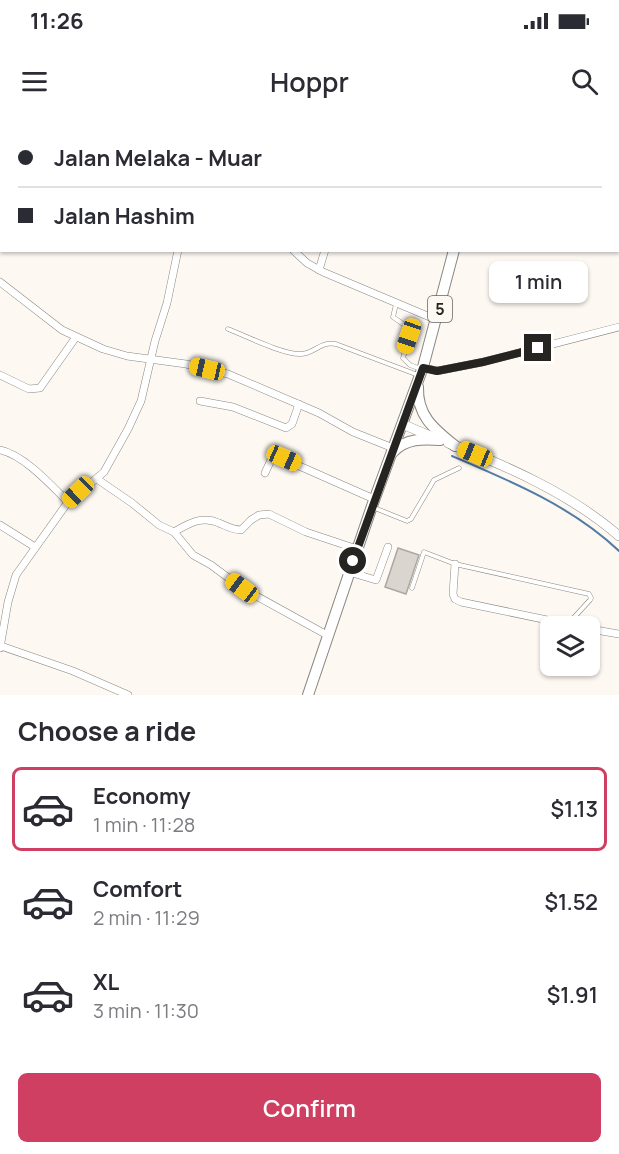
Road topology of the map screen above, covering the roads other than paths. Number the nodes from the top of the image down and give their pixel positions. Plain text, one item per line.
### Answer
1 (178, 252) edge
2 (295, 252) edge
3 (324, 252) edge
4 (454, 252) edge
5 (319, 270) junction
6 (0, 282) edge
7 (397, 302) junction
8 (437, 320) junction
9 (619, 327) edge
10 (228, 329) dead end
11 (76, 337) junction
12 (151, 360) junction
13 (411, 365) junction
14 (408, 371) junction
15 (421, 373) junction
16 (0, 375) edge
17 (200, 401) dead end
18 (299, 404) junction
19 (402, 424) junction
20 (440, 440) junction
21 (455, 446) junction
22 (0, 450) edge
23 (391, 452) junction
24 (459, 468) dead end
25 (265, 472) dead end
26 (97, 479) junction
27 (68, 502) junction
28 (373, 503) junction
29 (0, 525) edge
30 (174, 532) junction
31 (619, 536) edge
32 (35, 547) junction
33 (388, 547) dead end
34 (357, 549) junction
35 (455, 564) junction
36 (349, 572) junction
37 (412, 588) dead end
38 (575, 616) edge
39 (540, 618) edge
40 (600, 631) edge
41 (619, 634) edge
42 (327, 635) junction
43 (0, 647) edge
44 (128, 695) edge
45 (308, 695) edge

1 - 12 street
2 - 5 street
3 - 5 street
4 - 8 main road, 5
5 - 7 street
6 - 11 street
7 - 8 street
7 - 13 lane
8 - 15 main road, 5
9 - 15 street
10 - 14 lane
11 - 12 street
11 - 16 street
12 - 18 street
12 - 26 street
13 - 14 lane
13 - 15 lane
14 - 15 lane
15 - 19 main road, 5
15 - 21 main road
17 - 18 street
18 - 23 street
19 - 20 main road
19 - 23 main road, 5
20 - 21 main road
20 - 23 main road
21 - 31 main road
22 - 27 street
23 - 28 main road, 5
24 - 28 lane
25 - 28 street
26 - 27 street
26 - 30 street
27 - 32 street
28 - 34 main road, 5
29 - 32 street
30 - 34 street
30 - 42 street
32 - 43 street
33 - 36 street
34 - 36 main road, 5
35 - 37 lane
35 - 38 lane
35 - 39 street
36 - 42 main road, 5
40 - 41 street
42 - 45 main road, 5
43 - 44 street

